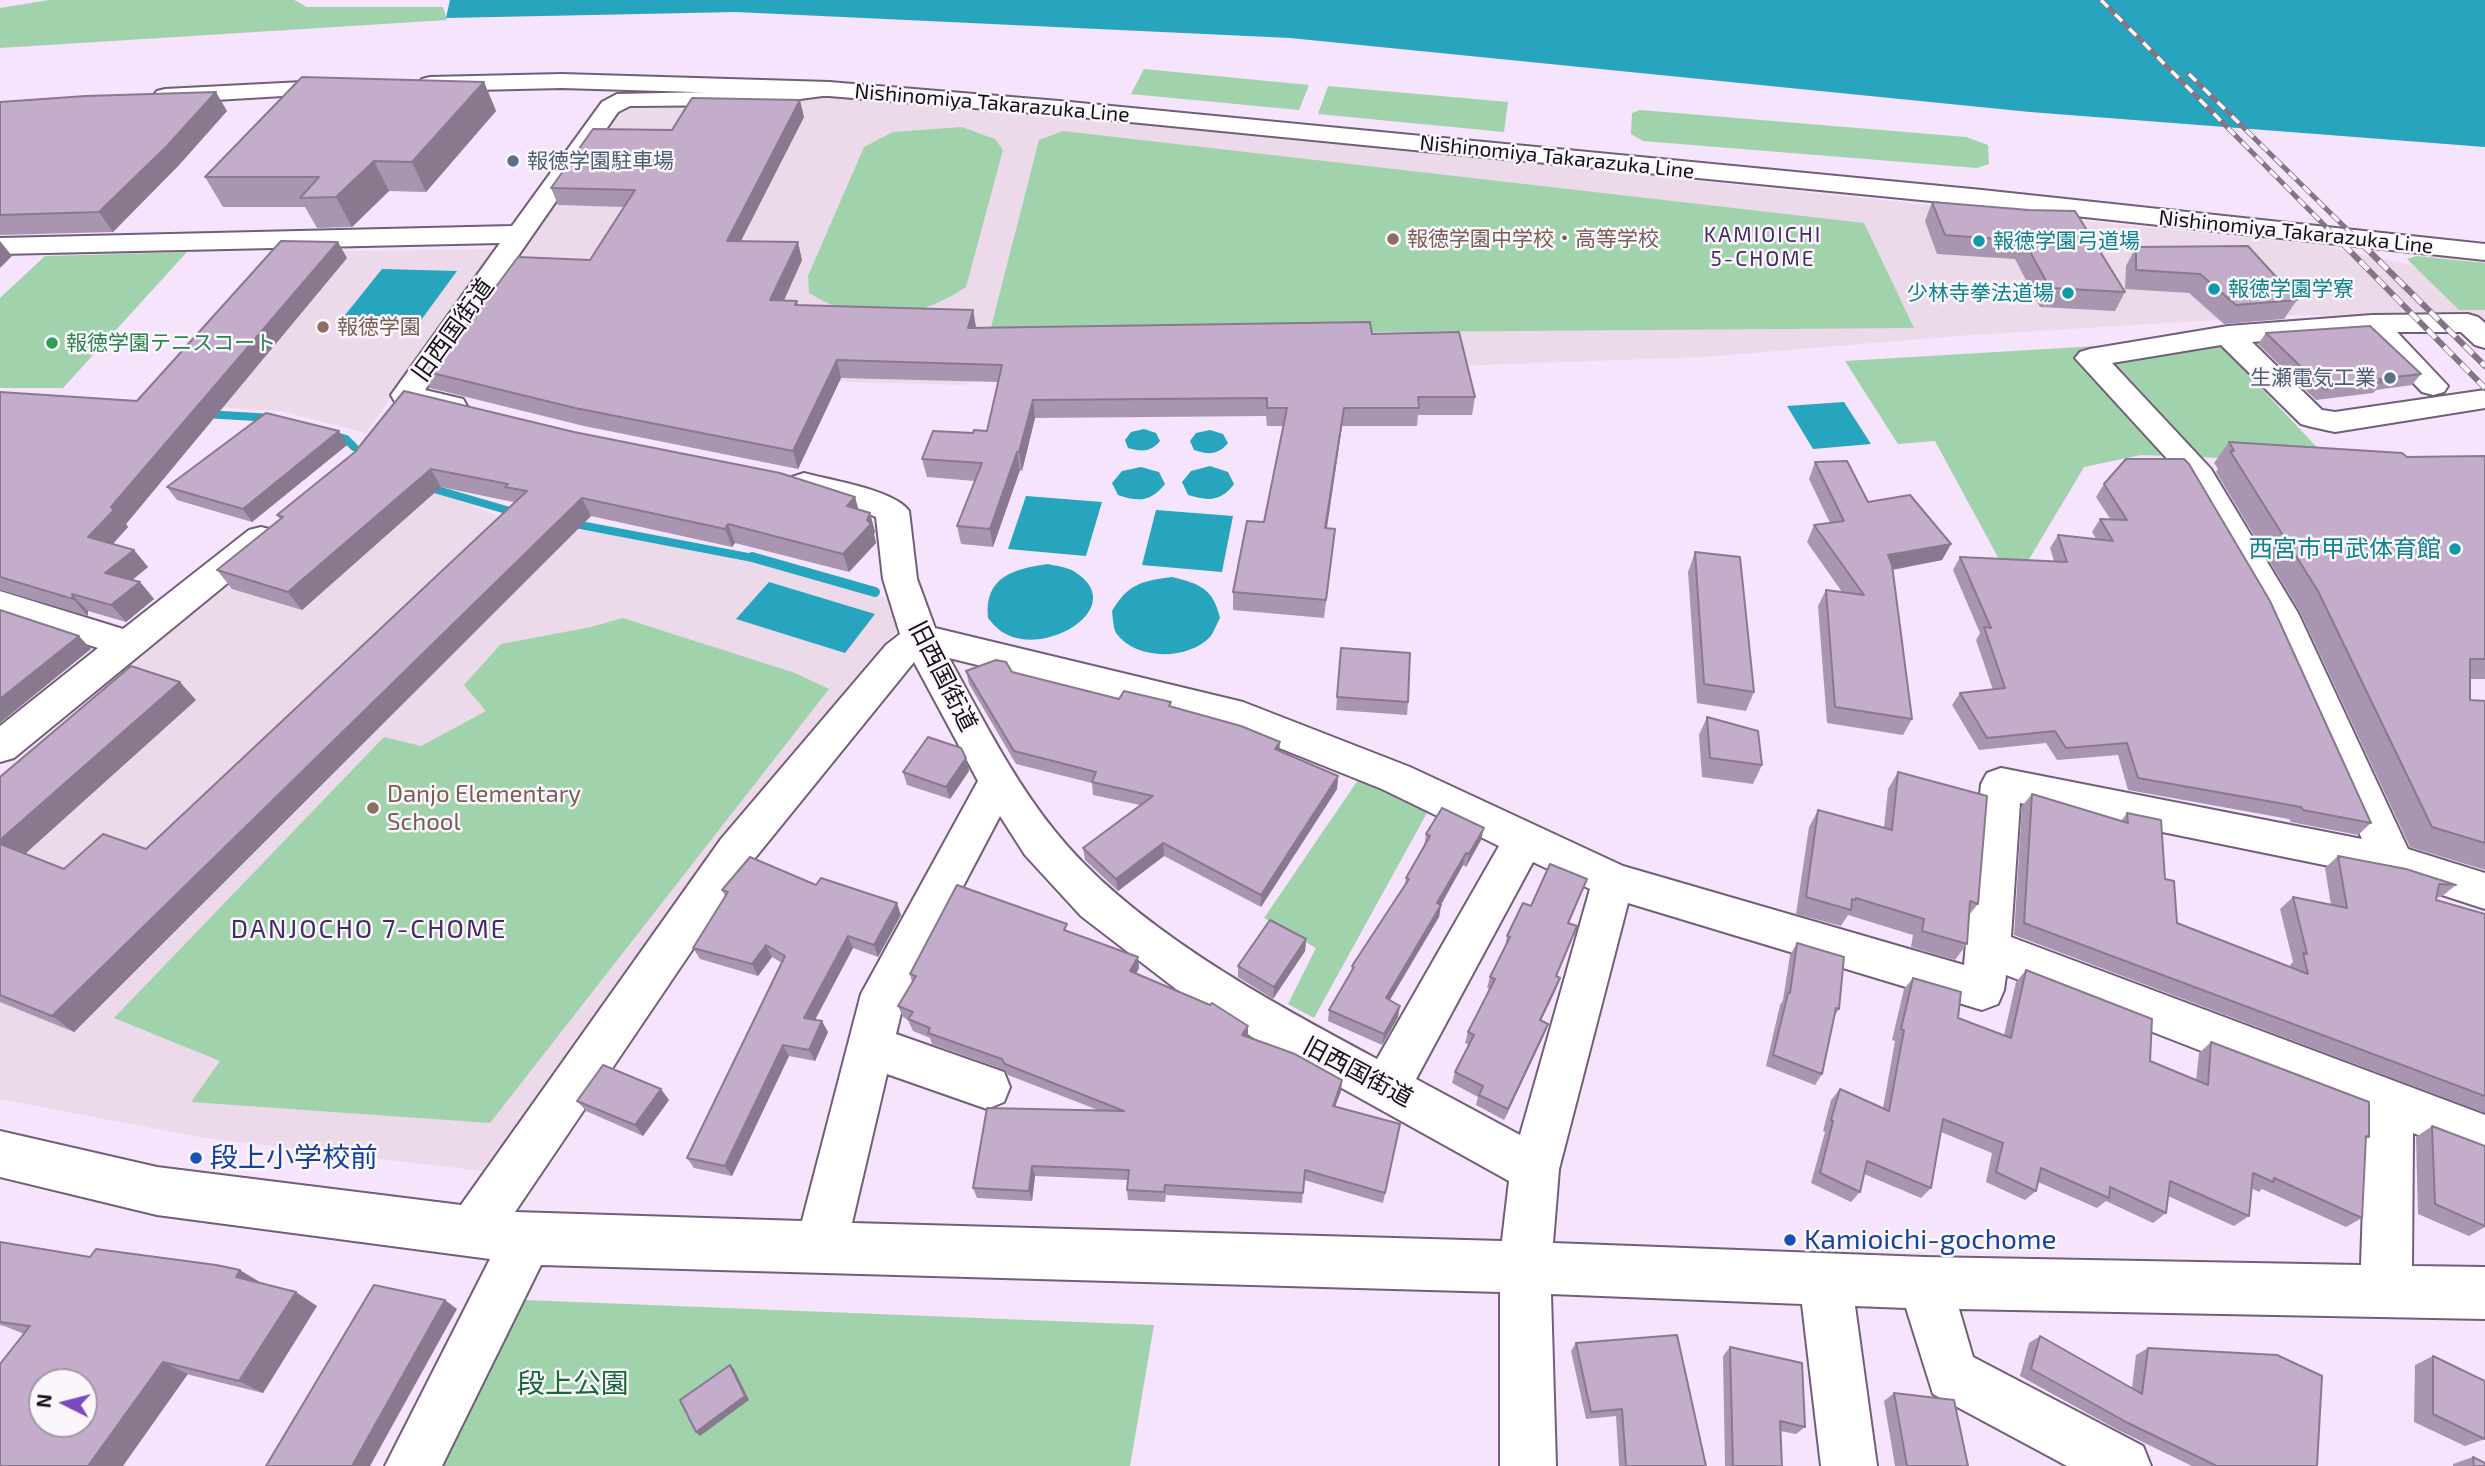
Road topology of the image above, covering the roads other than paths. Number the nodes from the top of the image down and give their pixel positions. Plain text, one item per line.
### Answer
1 (403, 85) edge
2 (363, 86) edge
3 (829, 89) junction
4 (147, 97) edge
5 (1982, 198) junction
6 (2445, 223) dead end
7 (522, 234) junction
8 (0, 246) edge
9 (2485, 252) edge
10 (2372, 324) junction
11 (2479, 328) edge
12 (2228, 335) junction
13 (2433, 386) junction
14 (2481, 399) edge
15 (2300, 405) junction
16 (486, 415) edge
17 (767, 473) edge
18 (289, 514) edge
19 (0, 603) edge
20 (920, 638) junction
21 (130, 645) junction
22 (0, 747) edge
23 (998, 781) junction
24 (1524, 839) junction
25 (2393, 862) junction
26 (1613, 881) junction
27 (2485, 891) edge
28 (1988, 948) junction
29 (871, 1047) junction
30 (987, 1087) dead end
31 (1386, 1088) junction
32 (2390, 1101) junction
33 (2485, 1138) edge
34 (0, 1154) edge
35 (1535, 1169) junction
36 (473, 1231) junction
37 (527, 1239) junction
38 (821, 1248) junction
39 (1525, 1267) junction
40 (1825, 1278) junction
41 (1925, 1283) junction
42 (2386, 1290) junction
43 (2485, 1293) edge
44 (413, 1466) edge
45 (1528, 1466) edge
46 (1849, 1466) edge
47 (2123, 1466) edge

1 - 3 street, Nishinomiya Takarazuka Line
2 - 4 street
3 - 5 street, Nishinomiya Takarazuka Line
3 - 7 street, 旧西国街道
5 - 6 street, Nishinomiya Takarazuka Line
5 - 9 street, Nishinomiya Takarazuka Line
7 - 8 street
7 - 16 street, 旧西国街道
10 - 11 street
10 - 12 street
10 - 13 street
12 - 15 street
12 - 25 street
13 - 14 street
13 - 15 street
14 - 15 street
17 - 20 street, 旧西国街道
18 - 21 street
19 - 21 street
20 - 23 street, 旧西国街道
20 - 24 street
20 - 36 street
21 - 22 street
23 - 29 street
23 - 31 street, 旧西国街道
24 - 26 street
24 - 31 street
25 - 27 street
25 - 28 street
26 - 28 street
26 - 35 street
28 - 32 street
29 - 30 street
29 - 38 street
31 - 35 street, 旧西国街道
32 - 33 street
32 - 42 street
34 - 36 street
35 - 39 street
36 - 37 street
37 - 38 street
37 - 44 street
38 - 39 street
39 - 40 street
39 - 45 street
40 - 41 street
40 - 46 street
41 - 42 street
41 - 47 street
42 - 43 street

